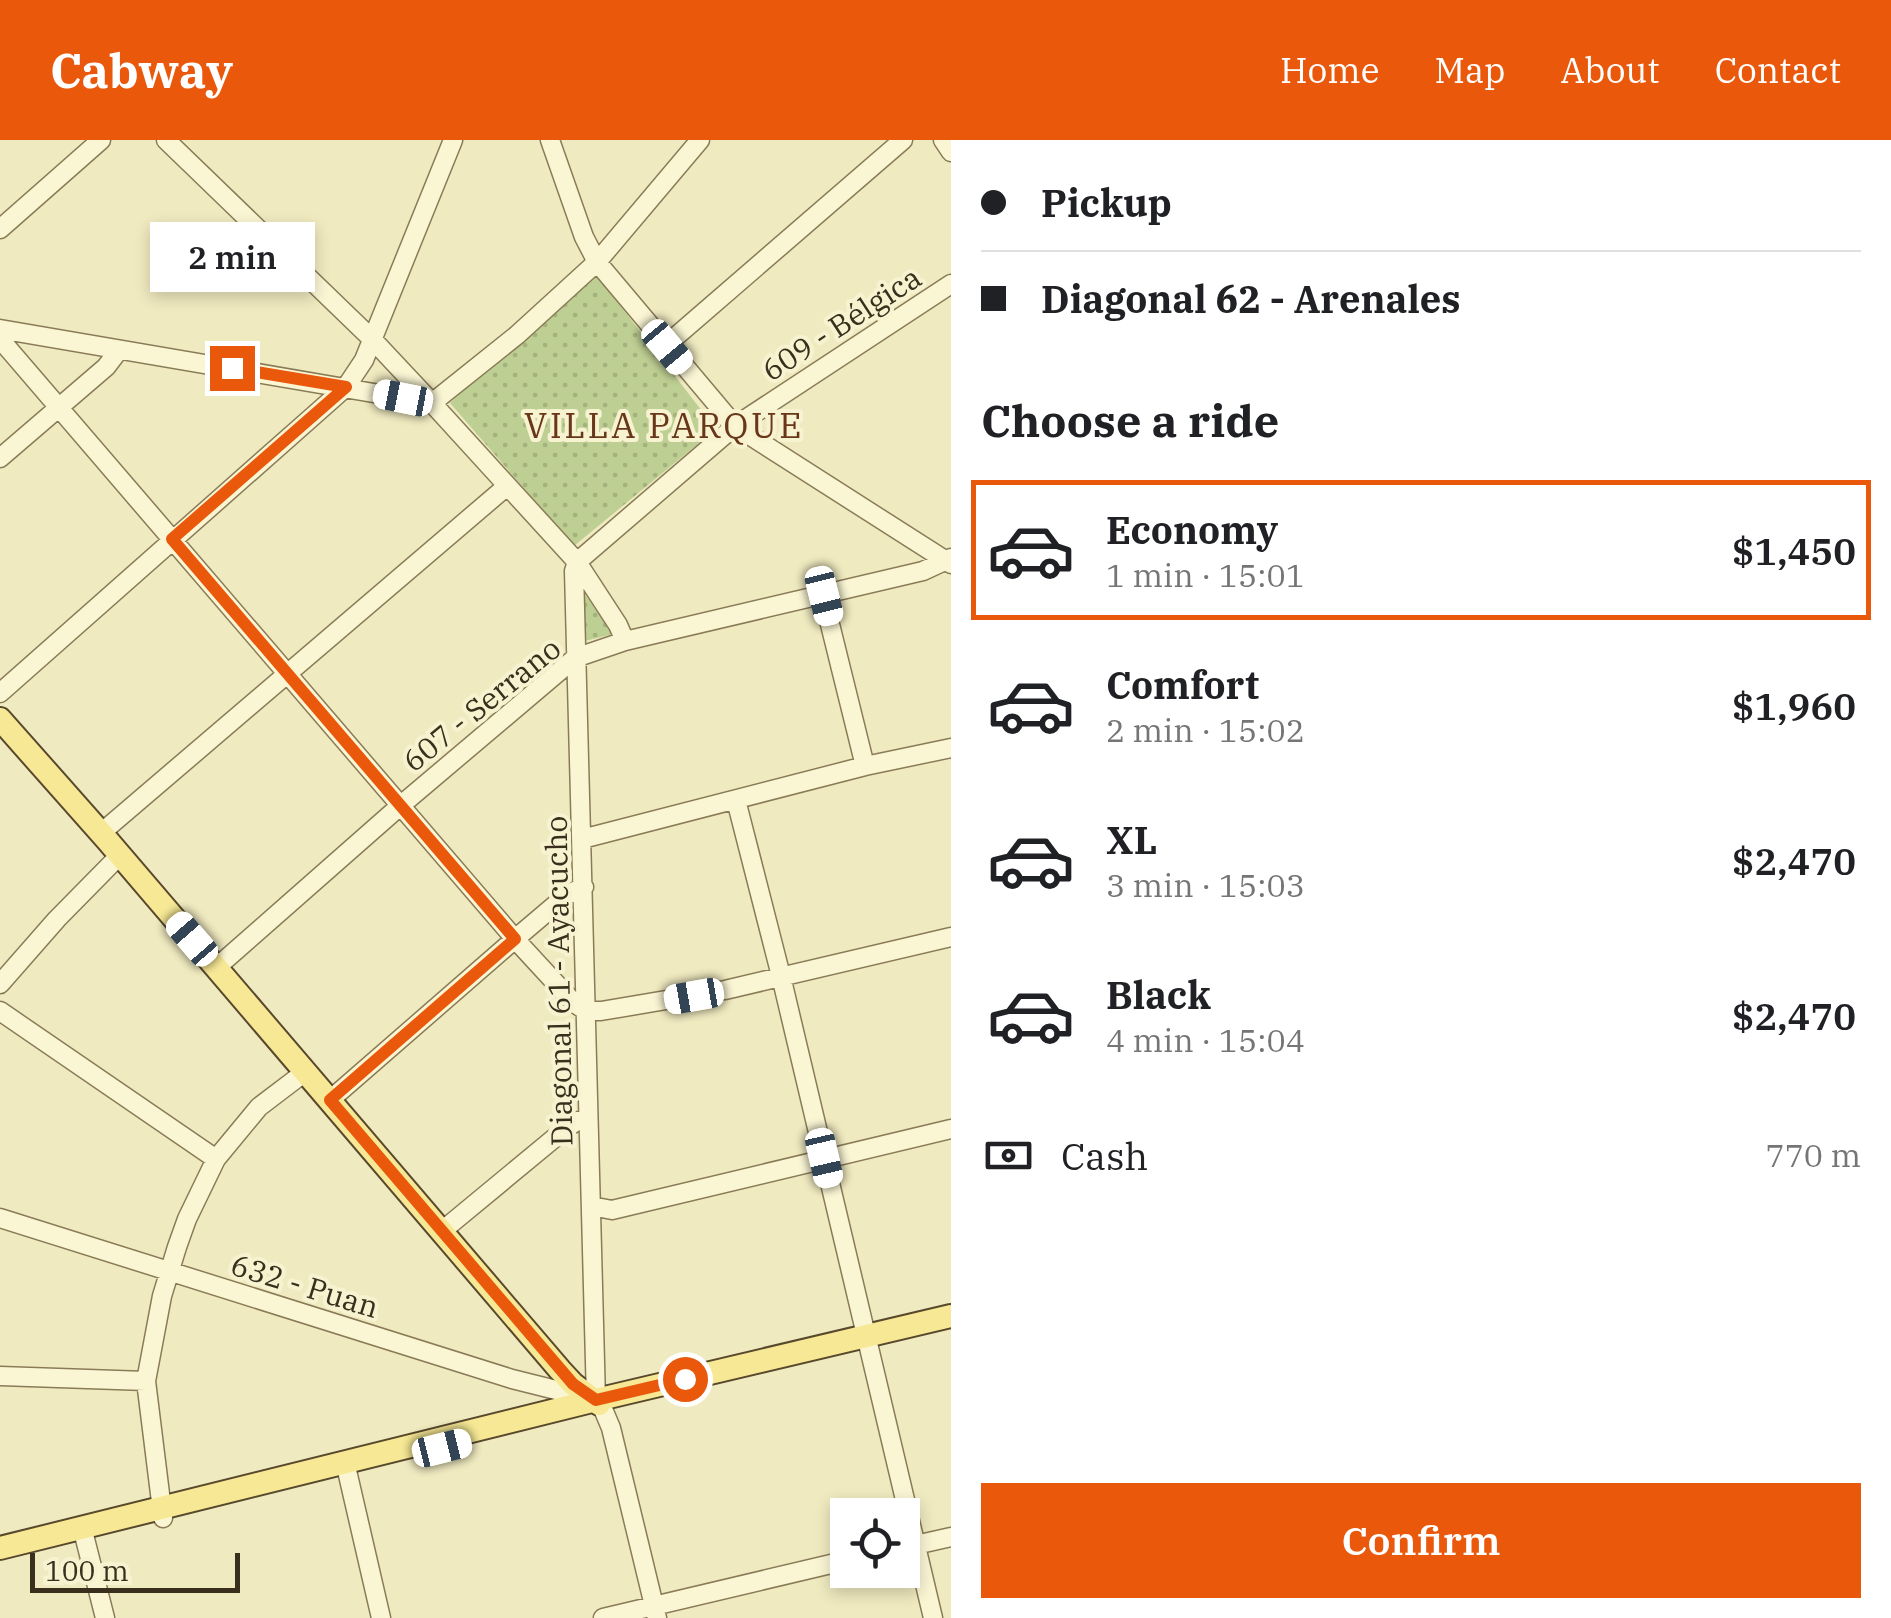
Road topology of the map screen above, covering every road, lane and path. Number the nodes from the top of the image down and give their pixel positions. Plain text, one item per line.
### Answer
1 (101, 140) edge
2 (166, 140) edge
3 (453, 140) edge
4 (550, 140) edge
5 (700, 140) edge
6 (902, 140) edge
7 (943, 140) edge
8 (951, 152) edge
9 (0, 229) edge
10 (598, 262) junction
11 (951, 284) edge
12 (0, 329) edge
13 (372, 338) junction
14 (0, 339) edge
15 (666, 345) junction
16 (119, 350) junction
17 (346, 387) junction
18 (432, 403) junction
19 (60, 408) junction
20 (735, 426) junction
21 (0, 458) edge
22 (507, 486) junction
23 (172, 539) junction
24 (949, 561) edge
25 (577, 562) junction
26 (824, 596) junction
27 (625, 640) junction
28 (575, 658) junction
29 (289, 674) junction
30 (0, 693) edge
31 (0, 718) edge
32 (951, 748) edge
33 (865, 766) junction
34 (736, 800) junction
35 (400, 806) junction
36 (101, 833) junction
37 (582, 839) junction
38 (120, 855) junction
39 (584, 886) junction
40 (951, 937) edge
41 (515, 939) junction
42 (216, 967) junction
43 (781, 976) junction
44 (0, 984) edge
45 (0, 1011) edge
46 (586, 1012) junction
47 (305, 1072) junction
48 (330, 1100) junction
49 (588, 1119) junction
50 (951, 1129) edge
51 (824, 1158) junction
52 (216, 1159) junction
53 (591, 1206) junction
54 (0, 1218) edge
55 (442, 1231) junction
56 (169, 1272) junction
57 (951, 1316) edge
58 (951, 1329) edge
59 (868, 1342) junction
60 (0, 1376) edge
61 (146, 1380) junction
62 (600, 1404) junction
63 (346, 1467) junction
64 (899, 1498) edge
65 (162, 1513) junction
66 (84, 1532) junction
67 (951, 1537) edge
68 (920, 1544) edge
69 (0, 1548) edge
70 (0, 1558) edge
71 (830, 1565) edge
72 (920, 1580) edge
73 (655, 1612) edge
74 (105, 1618) edge
75 (381, 1618) edge
76 (603, 1618) edge
77 (932, 1618) edge

1 - 9 street
2 - 13 street
3 - 13 street
4 - 10 street
5 - 10 street
6 - 15 street
7 - 8 street
10 - 15 street
10 - 18 street
11 - 20 street, 609 - Bélgica
12 - 16 street
13 - 17 street
13 - 18 street
14 - 19 street
15 - 20 street
16 - 17 street
16 - 19 street
17 - 18 street
17 - 23 street
18 - 22 street
19 - 21 street
19 - 23 street
20 - 24 street
20 - 25 street, 609 - Bélgica
22 - 25 street
22 - 29 street
23 - 29 street
23 - 30 street
24 - 26 street, 607 - Serrano
25 - 27 street
25 - 28 street, Diagonal 61 - Ayacucho
26 - 27 street, 607 - Serrano
26 - 33 street
27 - 28 street, 607 - Serrano
28 - 35 street, 607 - Serrano
28 - 37 street, Diagonal 61 - Ayacucho
29 - 35 street
29 - 36 street
31 - 36 main road
32 - 33 street
33 - 34 street
34 - 37 street
34 - 43 street
35 - 41 street
35 - 42 street, 607 - Serrano
36 - 38 main road
37 - 39 street, Diagonal 61 - Ayacucho
38 - 42 main road
38 - 44 street
39 - 41 street
39 - 46 street, Diagonal 61 - Ayacucho
40 - 43 street
41 - 46 street
41 - 48 street
42 - 47 main road
43 - 46 street
43 - 51 street
45 - 52 street
46 - 49 street, Diagonal 61 - Ayacucho
47 - 48 main road
47 - 52 street
48 - 55 main road
49 - 53 street, Diagonal 61 - Ayacucho
49 - 55 street
50 - 51 street
51 - 53 street
51 - 59 street
52 - 56 street
53 - 62 street, Diagonal 61 - Ayacucho
54 - 56 street, 632 - Puan
55 - 62 main road
56 - 61 street
56 - 62 street, 632 - Puan
57 - 59 main road
58 - 59 main road
59 - 62 main road
59 - 64 street
60 - 61 street
61 - 65 street
62 - 63 main road
62 - 73 street, Diagonal 61 - Ayacucho
63 - 65 main road
63 - 75 street
65 - 66 main road
66 - 69 main road
66 - 70 main road
66 - 74 street
67 - 68 street
71 - 73 street
72 - 77 street
73 - 76 street

